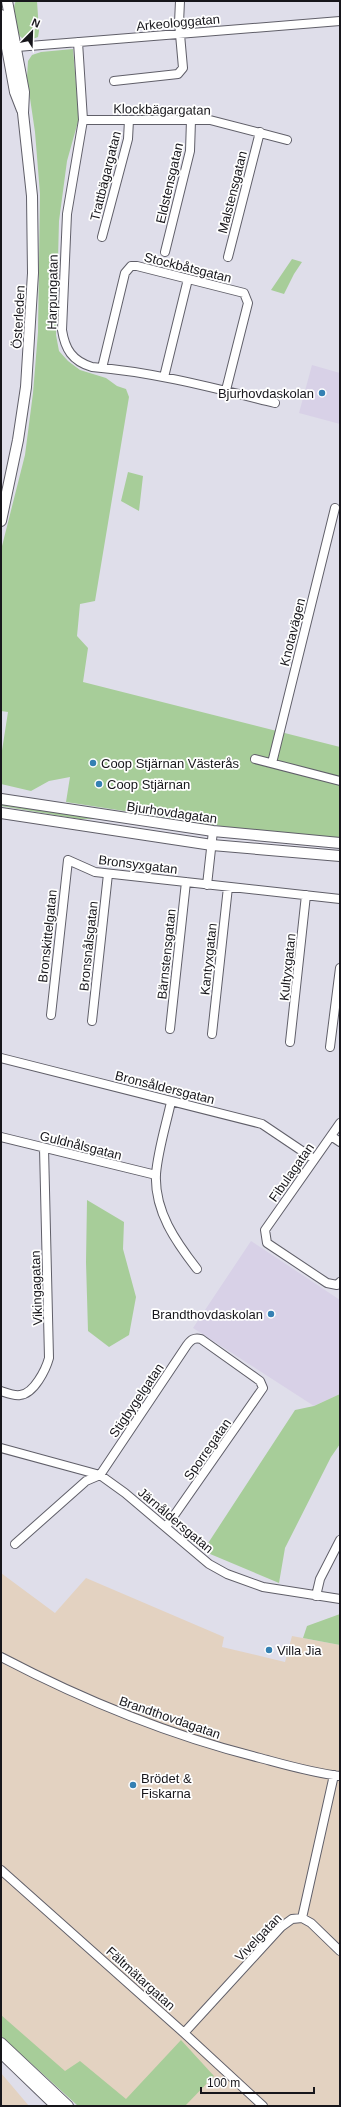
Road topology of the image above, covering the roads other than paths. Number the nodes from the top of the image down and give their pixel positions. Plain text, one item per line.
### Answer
1 (7, 1) edge
2 (180, 1) edge
3 (1, 15) edge
4 (340, 21) edge
5 (180, 34) junction
6 (78, 42) junction
7 (12, 48) junction
8 (114, 81) dead end
9 (83, 120) junction
10 (129, 120) junction
11 (191, 120) junction
12 (260, 132) junction
13 (288, 140) dead end
14 (102, 237) dead end
15 (165, 252) dead end
16 (228, 257) dead end
17 (188, 279) junction
18 (102, 368) junction
19 (164, 377) junction
20 (226, 390) junction
21 (275, 403) dead end
22 (335, 508) dead end
23 (1, 518) edge
24 (255, 759) dead end
25 (272, 763) junction
26 (340, 780) edge
27 (1, 799) edge
28 (1, 813) edge
29 (136, 821) junction
30 (213, 831) junction
31 (133, 834) junction
32 (340, 843) edge
33 (212, 845) junction
34 (340, 856) edge
35 (68, 860) joint
36 (108, 874) junction
37 (186, 882) junction
38 (207, 884) junction
39 (228, 887) junction
40 (306, 895) junction
41 (340, 899) edge
42 (340, 968) edge
43 (51, 1015) dead end
44 (92, 1020) dead end
45 (170, 1029) dead end
46 (212, 1034) dead end
47 (290, 1042) dead end
48 (330, 1047) dead end
49 (1, 1058) edge
50 (171, 1102) junction
51 (340, 1123) edge
52 (331, 1136) junction
53 (1, 1137) edge
54 (340, 1142) edge
55 (44, 1148) junction
56 (314, 1160) junction
57 (156, 1175) junction
58 (197, 1269) dead end
59 (339, 1283) edge
60 (193, 1339) joint
61 (1, 1391) edge
62 (1, 1448) edge
63 (100, 1475) junction
64 (166, 1527) junction
65 (340, 1540) edge
66 (15, 1544) dead end
67 (316, 1596) junction
68 (340, 1599) edge
69 (1, 1657) edge
70 (337, 1776) edge
71 (1, 1870) edge
72 (302, 1918) junction
73 (340, 1951) edge
74 (184, 2033) junction
75 (1, 2043) edge
76 (1, 2053) edge
77 (56, 2106) edge
78 (68, 2106) edge
79 (262, 2106) edge

1 - 7 main road, Österleden
2 - 5 street
3 - 7 main road, Österleden
4 - 5 street, Arkeologgatan
5 - 6 street, Arkeologgatan
5 - 8 street
6 - 7 street, Arkeologgatan
6 - 9 street, Harpungatan
7 - 23 main road, Österleden
9 - 10 street, Klockbägargatan
9 - 18 street, Harpungatan
10 - 11 street, Klockbägargatan
10 - 14 street, Trattbägargatan
11 - 12 street, Klockbägargatan
11 - 15 street, Eldstensgatan
12 - 13 street, Klockbägargatan
12 - 16 street, Malstensgatan
17 - 18 street, Stockbåtsgatan
17 - 19 street
17 - 20 street, Stockbåtsgatan
18 - 19 street, Harpungatan
19 - 20 street, Harpungatan
20 - 21 street, Harpungatan
22 - 25 street, Knotavägen
24 - 25 street
25 - 26 street
27 - 29 main road, Bjurhovdagatan
28 - 31 main road, Bjurhovdagatan
29 - 30 main road, Bjurhovdagatan
29 - 31 main road
30 - 32 main road, Bjurhovdagatan
30 - 33 street
31 - 33 main road, Bjurhovdagatan
33 - 34 main road, Bjurhovdagatan
33 - 38 street
35 - 36 street, Bronsyxgatan
35 - 43 street, Bronskittelgatan
36 - 37 street, Bronsyxgatan
36 - 44 street, Bronsnålsgatan
37 - 38 street, Bronsyxgatan
37 - 45 street, Bärnstensgatan
38 - 39 street, Bronsyxgatan
39 - 40 street, Bronsyxgatan
39 - 46 street, Kantyxgatan
40 - 41 street, Bronsyxgatan
40 - 47 street, Kultyxgatan
42 - 48 street
49 - 50 street, Bronsåldersgatan
50 - 56 street, Bronsåldersgatan
50 - 57 street
51 - 52 street, Fibulagatan
52 - 54 street
52 - 56 street, Fibulagatan
53 - 55 street, Guldnålsgatan
55 - 57 street, Guldnålsgatan
55 - 61 street, Vikingagatan
56 - 59 street, Fibulagatan
57 - 58 street
60 - 63 street, Stigbygelgatan
60 - 64 street, Sporregatan
62 - 63 street, Järnåldersgatan
63 - 64 street, Järnåldersgatan
63 - 66 street
64 - 67 street, Järnåldersgatan
65 - 67 street
67 - 68 street, Järnåldersgatan
69 - 70 street, Brandthovdagatan
70 - 72 street, Vivelgatan
71 - 74 street, Fältmätargatan
72 - 73 street
72 - 74 street, Vivelgatan
74 - 79 street, Fältmätargatan
75 - 78 main road
76 - 77 main road

